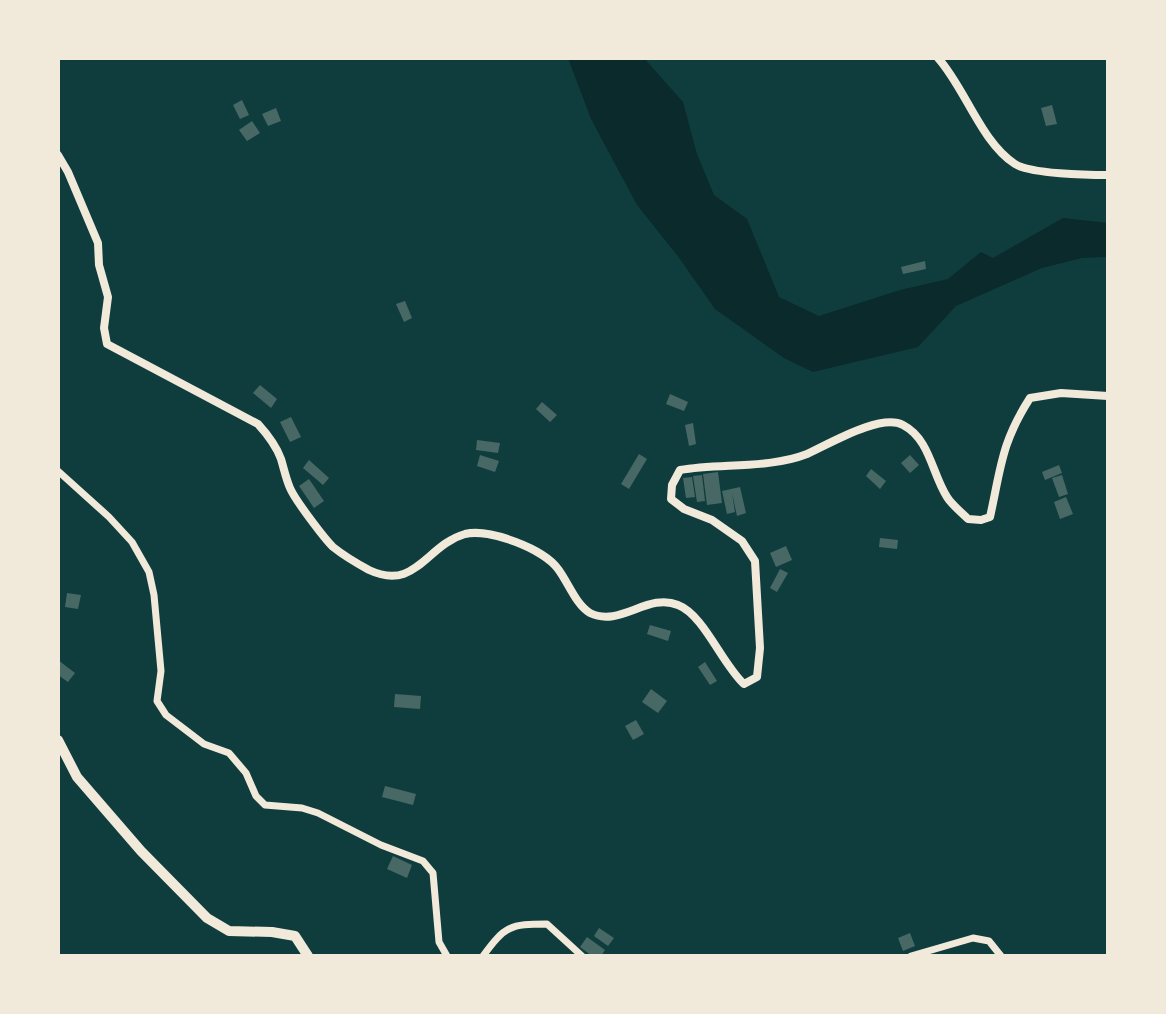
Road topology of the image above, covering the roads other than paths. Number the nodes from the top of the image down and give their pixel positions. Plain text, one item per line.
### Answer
1 (938, 58) edge
2 (58, 155) edge
3 (1108, 175) edge
4 (1108, 396) edge
5 (58, 471) edge
6 (58, 740) edge
7 (308, 956) edge
8 (447, 956) edge
9 (483, 956) edge
10 (582, 956) edge
11 (911, 956) edge
12 (1001, 956) edge

1 - 3 street
2 - 4 street
5 - 8 street
6 - 7 main road
9 - 10 street
11 - 12 street

